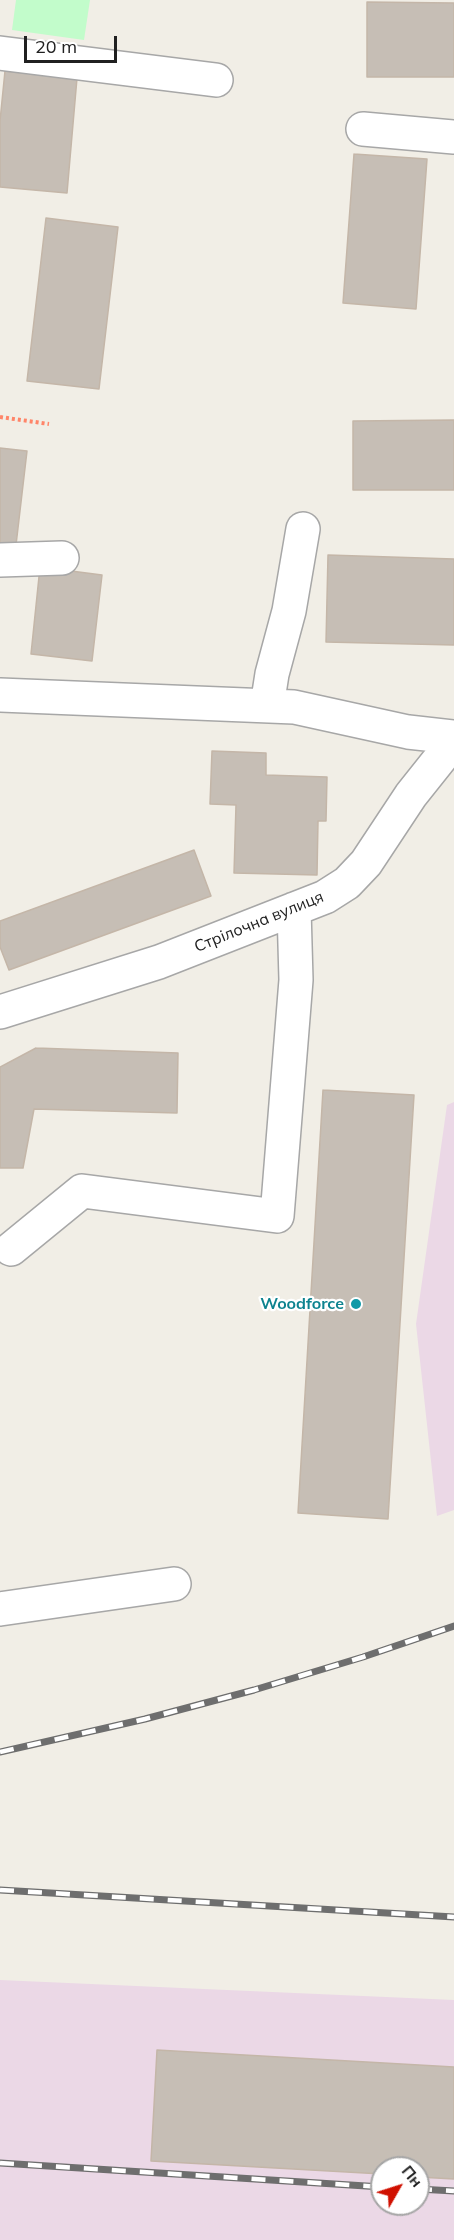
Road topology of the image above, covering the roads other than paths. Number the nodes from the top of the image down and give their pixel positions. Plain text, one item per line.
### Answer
1 (0, 54) edge
2 (216, 80) dead end
3 (363, 129) dead end
4 (454, 137) edge
5 (303, 529) dead end
6 (62, 558) dead end
7 (0, 560) edge
8 (0, 694) edge
9 (267, 706) junction
10 (454, 739) edge
11 (294, 909) junction
12 (0, 1012) edge
13 (11, 1249) dead end
14 (174, 1584) dead end
15 (0, 1609) edge

1 - 2 street
3 - 4 street
5 - 9 street
6 - 7 street
8 - 9 street, Стрілочна вулиця
9 - 10 street, Стрілочна вулиця
10 - 11 street, Стрілочна вулиця
11 - 12 street, Стрілочна вулиця
11 - 13 street
14 - 15 street

